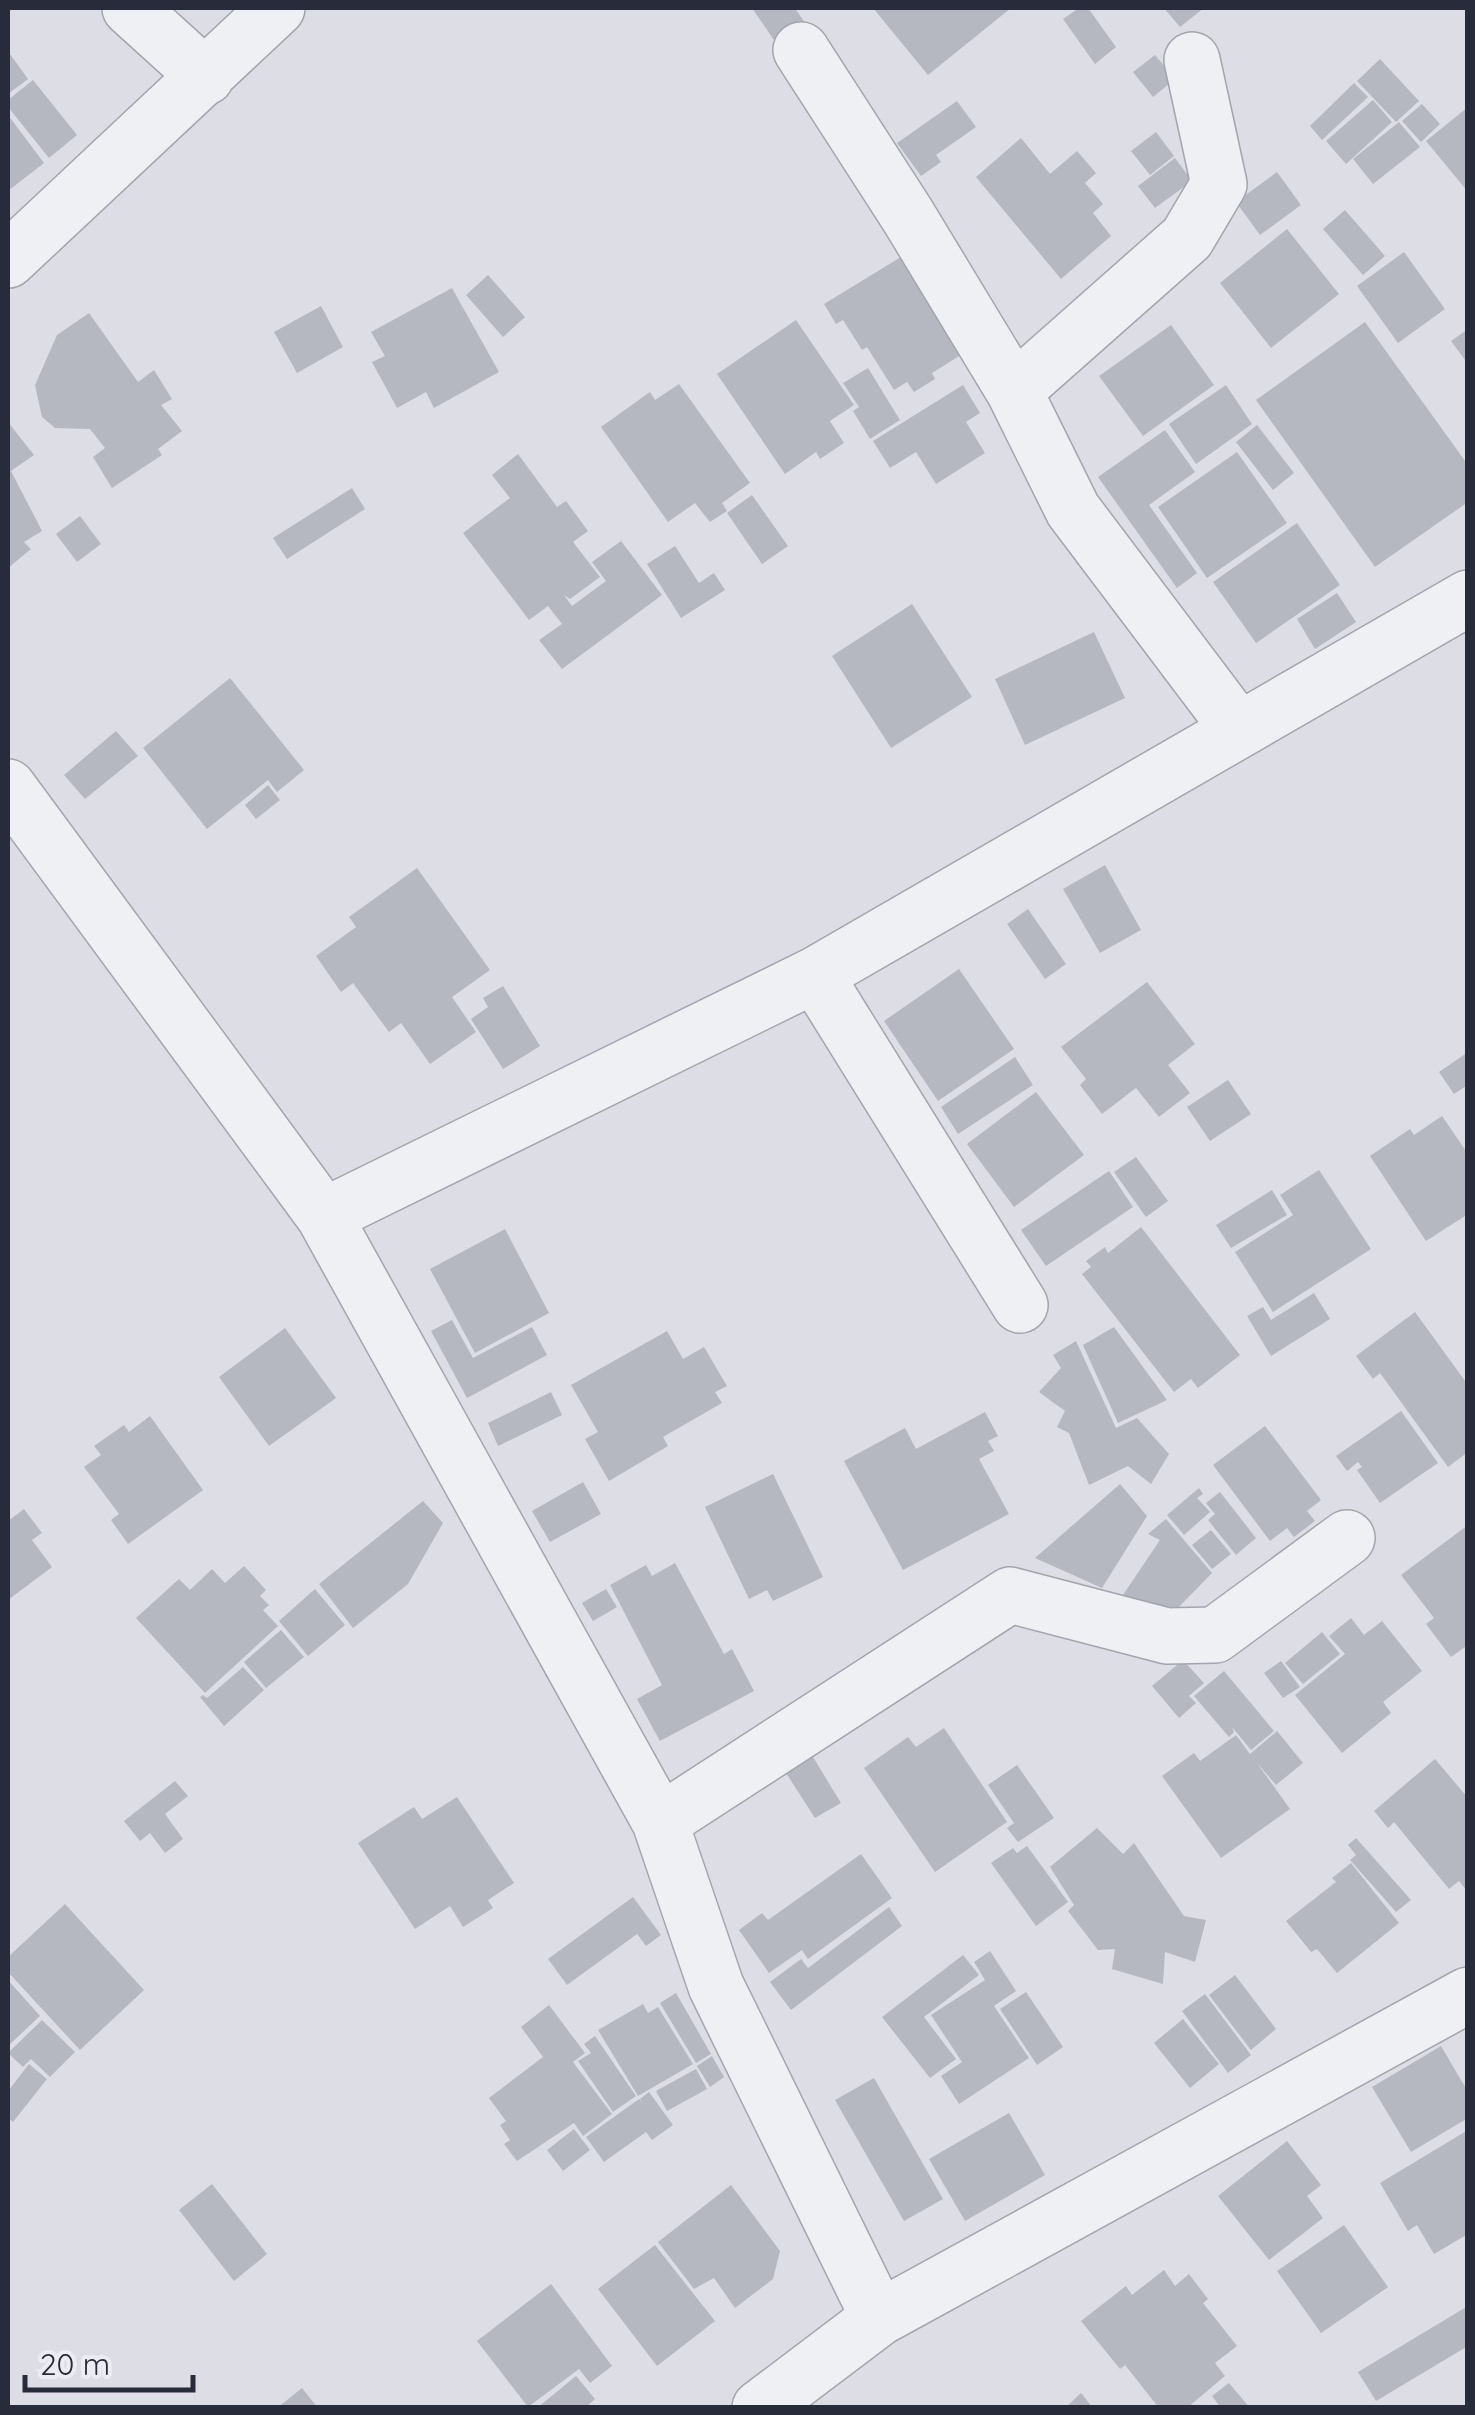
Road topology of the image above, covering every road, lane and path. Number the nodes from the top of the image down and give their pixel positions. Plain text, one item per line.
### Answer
1 (130, 8) edge
2 (277, 8) edge
3 (801, 50) dead end
4 (1192, 60) dead end
5 (206, 77) junction
6 (8, 260) edge
7 (1014, 391) junction
8 (1468, 598) edge
9 (1238, 730) junction
10 (8, 787) edge
11 (815, 975) junction
12 (324, 1216) junction
13 (1020, 1305) dead end
14 (1347, 1538) dead end
15 (660, 1822) junction
16 (1468, 1995) edge
17 (879, 2318) junction
18 (760, 2408) edge

1 - 5 street
2 - 5 street
3 - 7 street
4 - 7 street
5 - 6 street
7 - 9 street
8 - 9 street
9 - 11 street
10 - 12 street
11 - 12 street
11 - 13 street
12 - 15 street
14 - 15 street
15 - 17 street
16 - 17 street
17 - 18 street

